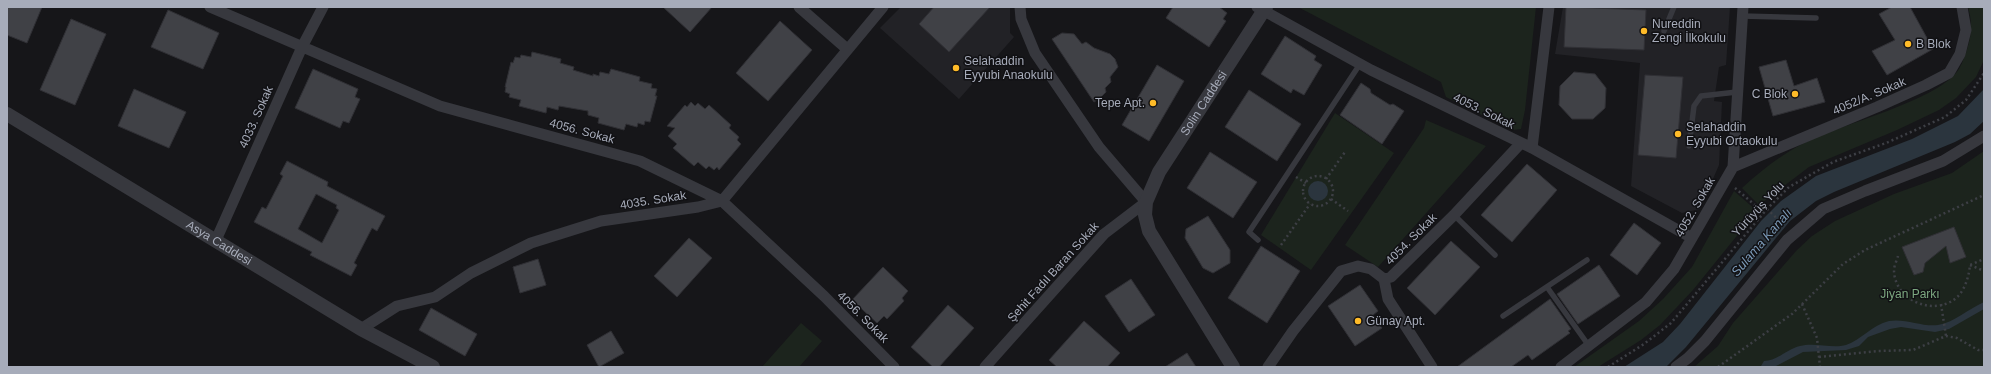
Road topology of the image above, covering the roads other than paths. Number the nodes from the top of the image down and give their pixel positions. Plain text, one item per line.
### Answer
1 (210, 7) edge
2 (323, 7) edge
3 (799, 7) edge
4 (883, 7) edge
5 (1020, 7) edge
6 (1549, 7) edge
7 (1674, 7) edge
8 (1962, 7) edge
9 (1262, 8) edge
10 (1742, 11) edge
11 (1816, 18) dead end
12 (1664, 31) dead end
13 (302, 47) junction
14 (847, 49) junction
15 (1360, 64) junction
16 (1737, 92) junction
17 (7, 114) edge
18 (1984, 136) edge
19 (1521, 143) junction
20 (1689, 146) dead end
21 (1532, 148) junction
22 (1733, 167) junction
23 (722, 201) junction
24 (1146, 202) junction
25 (1454, 215) junction
26 (1692, 238) junction
27 (216, 240) junction
28 (1258, 240) dead end
29 (1495, 256) dead end
30 (1587, 260) dead end
31 (1384, 279) junction
32 (1547, 287) junction
33 (1503, 316) dead end
34 (361, 329) junction
35 (1589, 347) junction
36 (433, 367) edge
37 (894, 367) edge
38 (985, 367) edge
39 (1233, 367) edge
40 (1268, 367) edge
41 (1432, 367) edge
42 (1561, 367) edge
43 (1676, 367) edge

1 - 13 street, 4056. Sokak
2 - 13 street, 4033. Sokak
3 - 14 street
4 - 14 street
5 - 24 street
6 - 21 street
7 - 12 lane
8 - 22 street, 4052/A. Sokak
9 - 15 street, 4053. Sokak
9 - 24 street, Solin Caddesi
10 - 11 lane
10 - 16 street, 4052. Sokak
13 - 23 street, 4056. Sokak
13 - 27 street, 4033. Sokak
14 - 23 street
15 - 19 street, 4053. Sokak
15 - 28 lane
16 - 20 lane
16 - 22 street, 4052. Sokak
17 - 27 street, Asya Caddesi
18 - 43 street
19 - 21 street, 4053. Sokak
19 - 25 street, 4054. Sokak
21 - 26 street, 4053. Sokak
22 - 26 street, 4052. Sokak
23 - 34 street, 4035. Sokak
23 - 37 street, 4056. Sokak
24 - 38 street, Şehit Fadıl Baran Sokak
24 - 39 street
25 - 29 lane
25 - 31 street, 4054. Sokak
26 - 35 street, 4052. Sokak
27 - 34 street, Asya Caddesi
30 - 32 lane
31 - 40 street, 4054. Sokak
31 - 41 street
32 - 33 lane
32 - 35 lane
34 - 36 street, Asya Caddesi
35 - 42 street, 4052. Sokak

